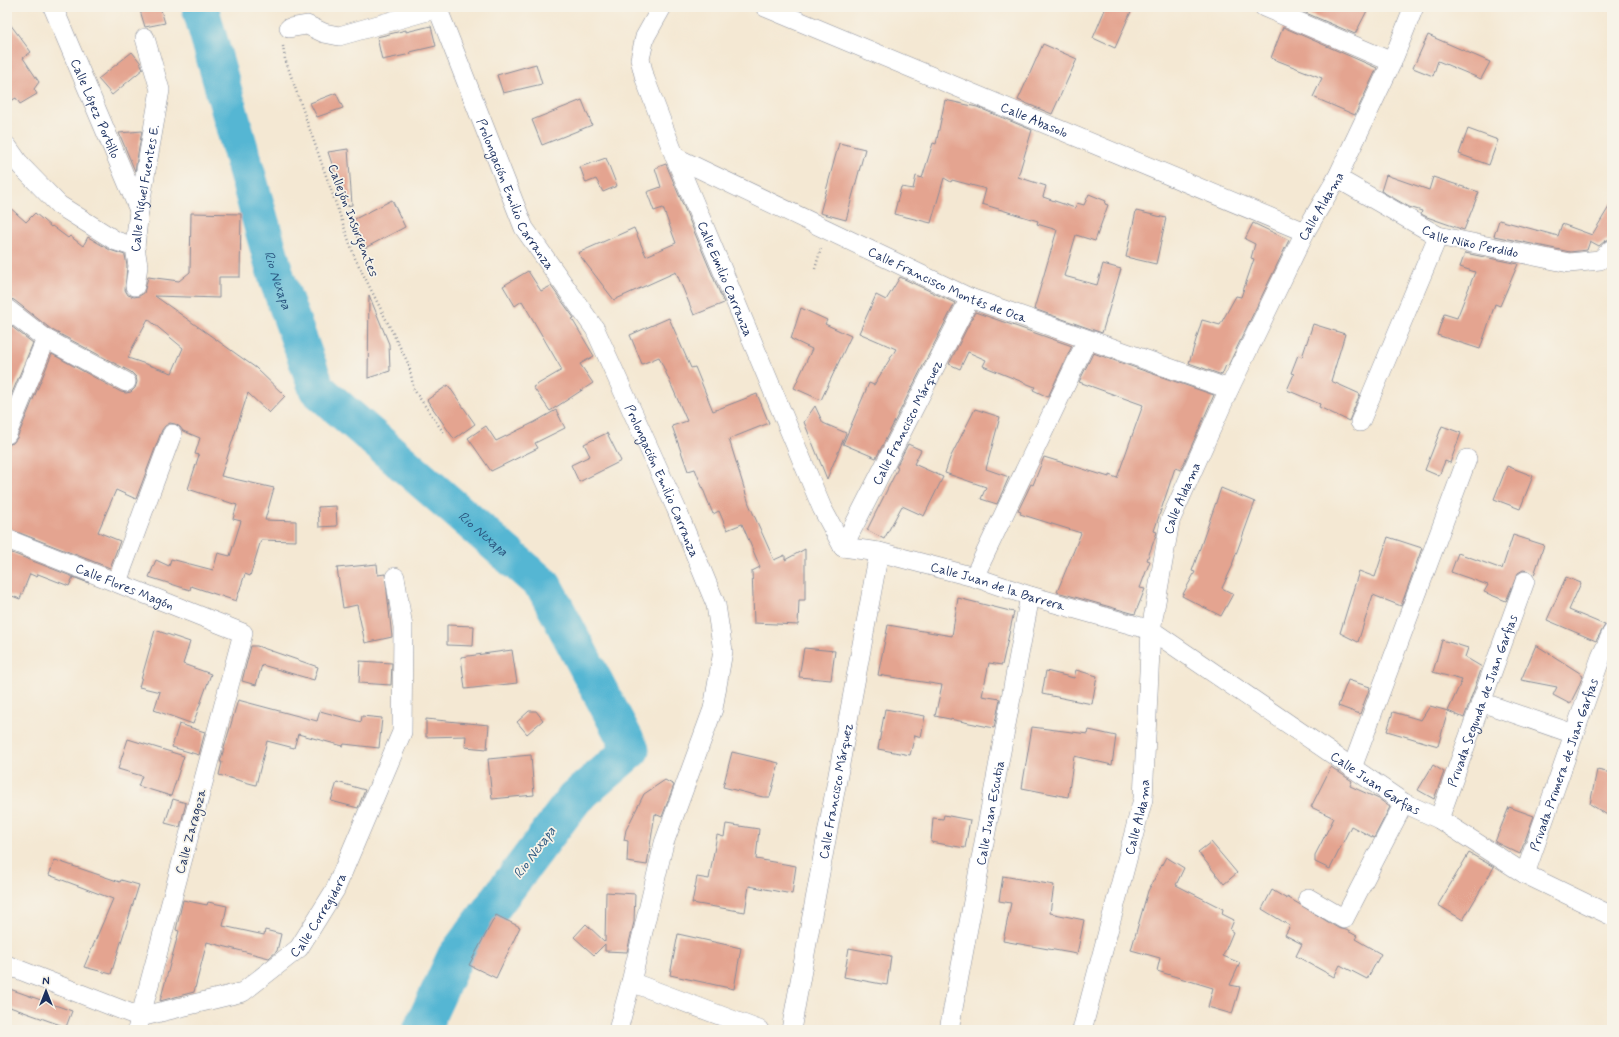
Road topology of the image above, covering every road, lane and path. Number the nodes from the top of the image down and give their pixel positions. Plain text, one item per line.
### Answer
1 (53, 7) edge
2 (662, 7) edge
3 (765, 7) edge
4 (1264, 7) edge
5 (1414, 7) edge
6 (438, 8) edge
7 (290, 28) joint
8 (145, 38) dead end
9 (1392, 62) junction
10 (7, 146) edge
11 (675, 157) junction
12 (1338, 178) junction
13 (139, 210) junction
14 (1305, 232) junction
15 (1438, 236) junction
16 (135, 247) junction
17 (1612, 249) edge
18 (135, 286) dead end
19 (970, 298) junction
20 (7, 309) edge
21 (46, 339) junction
22 (1087, 340) junction
23 (126, 382) dead end
24 (1229, 389) junction
25 (1360, 422) dead end
26 (444, 433) dead end
27 (7, 434) edge
28 (172, 434) dead end
29 (1467, 459) dead end
30 (7, 539) edge
31 (843, 547) junction
32 (879, 552) junction
33 (395, 577) dead end
34 (974, 577) junction
35 (1525, 581) dead end
36 (117, 582) junction
37 (1030, 596) junction
38 (1151, 630) junction
39 (243, 633) joint
40 (1612, 633) edge
41 (1607, 656) edge
42 (1481, 702) junction
43 (1574, 734) junction
44 (1352, 768) junction
45 (1404, 803) junction
46 (1439, 820) junction
47 (1525, 874) junction
48 (1308, 898) dead end
49 (1612, 916) edge
50 (7, 965) edge
51 (631, 982) junction
52 (139, 1023) edge
53 (752, 1029) edge
54 (618, 1030) edge
55 (791, 1030) edge
56 (949, 1030) edge
57 (1082, 1030) edge

1 - 13 street, Calle López Portillo
2 - 11 street, Calle Emilio Carranza
3 - 14 street, Calle Abasolo
4 - 9 street
5 - 9 street, Calle Aldama
6 - 7 street
6 - 51 street, Prolongación Emilio Carranza
7 - 26 path, Callejón Insurgentes
8 - 13 street, Calle Miguel Fuentes E.
9 - 12 street, Calle Aldama
10 - 16 street
11 - 19 street, Calle Francisco Montés de Oca
11 - 31 street, Calle Emilio Carranza
12 - 14 street, Calle Aldama
12 - 15 street, Calle Niño Perdido
13 - 16 street, Calle Miguel Fuentes E.
14 - 24 street, Calle Aldama
15 - 17 street, Calle Niño Perdido
15 - 25 street
16 - 18 street, Calle Miguel Fuentes E.
19 - 22 street, Calle Francisco Montés de Oca
19 - 31 street, Calle Francisco Márquez
20 - 21 street
21 - 23 street
21 - 27 street
22 - 24 street, Calle Francisco Montés de Oca
22 - 34 street
24 - 38 street, Calle Aldama
28 - 36 street
29 - 44 street
30 - 36 street, Calle Flores Magón
31 - 32 street, Calle Juan de la Barrera
32 - 34 street, Calle Juan de la Barrera
32 - 55 street, Calle Francisco Márquez
33 - 52 street, Calle Corregidora
34 - 37 street, Calle Juan de la Barrera
35 - 42 street, Privada Segunda de Juan Garfias
36 - 39 street, Calle Flores Magón
37 - 38 street, Calle Juan de la Barrera
37 - 56 street, Calle Juan Escutia
38 - 44 street, Calle Juan Garfias
38 - 57 street, Calle Aldama
39 - 52 street, Calle Zaragoza
40 - 41 street, Privada Primera de Juan Garfias
41 - 43 street, Privada Primera de Juan Garfias
42 - 43 street
42 - 46 street, Privada Segunda de Juan Garfias
43 - 47 street, Privada Primera de Juan Garfias
44 - 45 street, Calle Juan Garfias
45 - 46 street, Calle Juan Garfias
45 - 48 street
46 - 47 street, Calle Juan Garfias
47 - 49 street, Calle Juan Garfias
50 - 52 street
51 - 53 street
51 - 54 street

